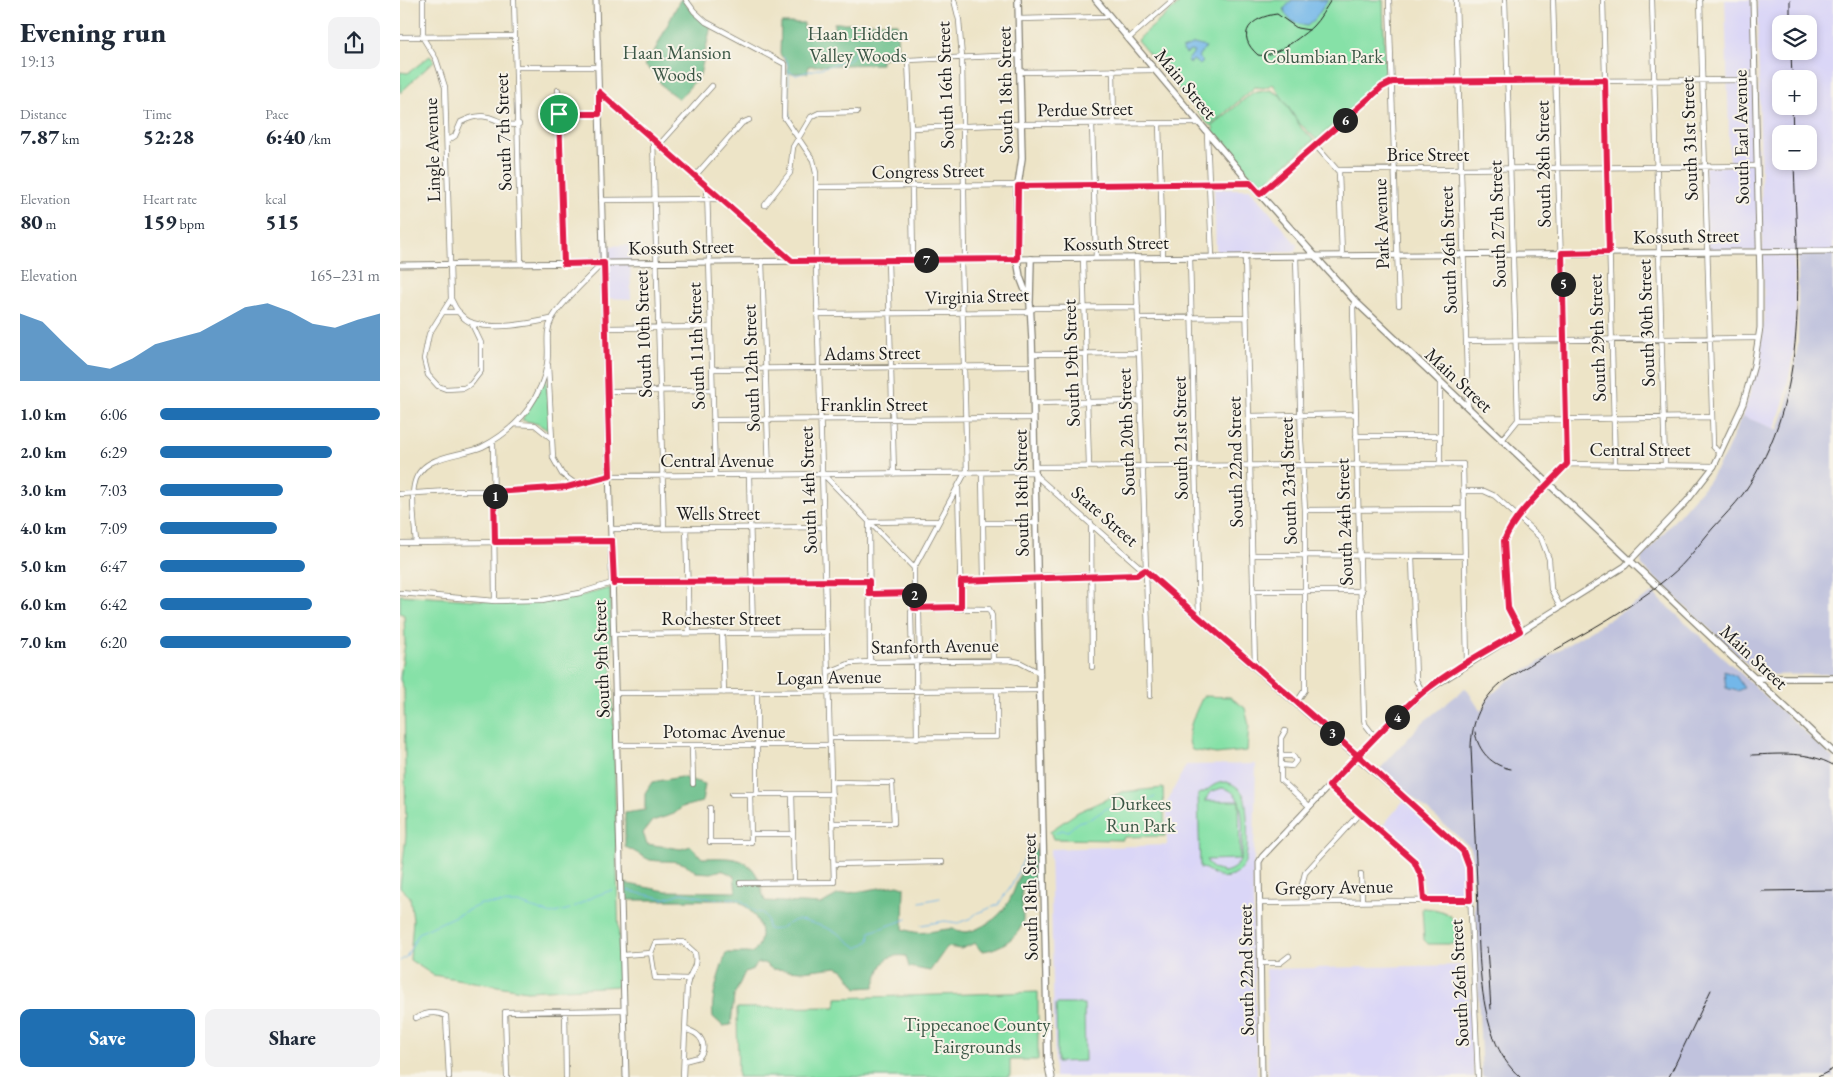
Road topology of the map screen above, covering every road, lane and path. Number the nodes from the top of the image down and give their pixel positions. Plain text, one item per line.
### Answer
1 (423, 0) edge
2 (514, 0) edge
3 (596, 0) edge
4 (686, 0) edge
5 (954, 0) edge
6 (1018, 0) edge
7 (1096, 0) edge
8 (1173, 0) edge
9 (1389, 0) edge
10 (1456, 0) edge
11 (1505, 0) edge
12 (1553, 0) edge
13 (1603, 0) edge
14 (1652, 0) edge
15 (1700, 0) edge
16 (1753, 0) edge
17 (1167, 2) edge
18 (1108, 15) junction
19 (1018, 19) junction
20 (515, 36) junction
21 (400, 37) edge
22 (424, 39) junction
23 (1128, 39) junction
24 (1019, 55) junction
25 (962, 58) junction
26 (516, 67) junction
27 (598, 67) junction
28 (1113, 70) junction
29 (1155, 70) junction
30 (1020, 72) junction
31 (1392, 80) junction
32 (1605, 80) junction
33 (1654, 80) junction
34 (1702, 80) junction
35 (1755, 80) junction
36 (1459, 81) junction
37 (1507, 81) junction
38 (1556, 81) junction
39 (712, 86) dead end
40 (558, 90) dead end
41 (599, 92) junction
42 (857, 112) dead end
43 (559, 114) junction
44 (599, 114) junction
45 (749, 120) dead end
46 (1159, 123) junction
47 (1200, 123) junction
48 (519, 124) junction
49 (1021, 124) junction
50 (1092, 124) junction
51 (1114, 124) junction
52 (963, 127) junction
53 (911, 128) junction
54 (1207, 132) junction
55 (653, 139) junction
56 (799, 140) junction
57 (447, 141) junction
58 (659, 145) junction
59 (1316, 146) junction
60 (1757, 166) junction
61 (1705, 167) junction
62 (1558, 168) junction
63 (1608, 168) junction
64 (1657, 168) junction
65 (1395, 169) junction
66 (1461, 169) junction
67 (1510, 169) junction
68 (1338, 170) junction
69 (695, 176) junction
70 (1250, 183) junction
71 (1209, 184) junction
72 (1094, 185) junction
73 (1161, 185) junction
74 (964, 186) junction
75 (1018, 186) junction
76 (708, 187) junction
77 (816, 187) junction
78 (912, 187) junction
79 (1260, 194) junction
80 (708, 199) junction
81 (720, 199) junction
82 (601, 200) junction
83 (654, 200) junction
84 (765, 205) dead end
85 (1707, 251) junction
86 (1760, 251) junction
87 (1833, 251) edge
88 (1609, 252) junction
89 (1659, 252) junction
90 (1562, 253) junction
91 (1397, 254) junction
92 (1464, 254) junction
93 (1512, 254) junction
94 (1342, 255) junction
95 (1212, 256) junction
96 (1245, 256) junction
97 (1296, 256) junction
98 (1314, 256) junction
99 (1136, 257) junction
100 (1163, 257) junction
101 (1190, 257) junction
102 (1083, 258) junction
103 (1096, 258) junction
104 (963, 259) junction
105 (1017, 259) junction
106 (1030, 259) junction
107 (888, 260) junction
108 (913, 260) junction
109 (792, 261) junction
110 (816, 261) junction
111 (709, 262) junction
112 (762, 262) junction
113 (604, 263) junction
114 (656, 263) junction
115 (450, 264) junction
116 (522, 264) junction
117 (564, 264) junction
118 (400, 265) edge
119 (451, 299) junction
120 (1356, 302) junction
121 (1030, 303) junction
122 (1399, 304) dead end
123 (1084, 307) junction
124 (1138, 307) junction
125 (1031, 311) junction
126 (444, 312) junction
127 (459, 312) junction
128 (962, 312) junction
129 (817, 314) junction
130 (890, 314) junction
131 (1247, 317) junction
132 (1138, 318) junction
133 (1193, 318) junction
134 (552, 319) junction
135 (471, 322) junction
136 (711, 327) junction
137 (605, 328) junction
138 (658, 328) junction
139 (1710, 337) junction
140 (1612, 338) junction
141 (1661, 338) junction
142 (1758, 338) junction
143 (1516, 340) junction
144 (1563, 340) junction
145 (1466, 341) junction
146 (1139, 353) junction
147 (1032, 354) junction
148 (1086, 354) junction
149 (547, 363) junction
150 (964, 366) junction
151 (1033, 366) junction
152 (819, 368) junction
153 (892, 368) junction
154 (712, 369) junction
155 (766, 369) junction
156 (1440, 383) junction
157 (607, 390) junction
158 (659, 390) junction
159 (712, 390) junction
160 (1140, 401) junction
161 (1086, 402) junction
162 (1034, 403) junction
163 (1468, 410) junction
164 (1356, 414) junction
165 (1301, 415) junction
166 (1249, 416) junction
167 (1712, 417) junction
168 (1034, 418) junction
169 (1614, 418) junction
170 (1664, 418) junction
171 (768, 419) junction
172 (821, 419) junction
173 (965, 419) junction
174 (1566, 419) junction
175 (713, 420) junction
176 (893, 420) junction
177 (1518, 420) junction
178 (515, 424) junction
179 (1356, 436) junction
180 (1440, 436) junction
181 (552, 438) junction
182 (493, 441) junction
183 (1501, 441) junction
184 (1720, 454) junction
185 (1303, 463) junction
186 (1357, 463) junction
187 (1440, 463) junction
188 (1250, 464) junction
189 (1567, 464) junction
190 (1196, 465) junction
191 (1615, 465) junction
192 (1665, 465) junction
193 (1089, 466) junction
194 (1142, 466) junction
195 (1714, 466) junction
196 (1035, 471) junction
197 (966, 473) junction
198 (982, 473) junction
199 (749, 474) junction
200 (770, 474) junction
201 (823, 474) junction
202 (894, 474) junction
203 (662, 475) junction
204 (715, 475) junction
205 (610, 476) junction
206 (577, 485) junction
207 (1548, 485) junction
208 (958, 487) junction
209 (1463, 491) junction
210 (494, 492) junction
211 (414, 493) junction
212 (400, 494) edge
213 (1463, 509) junction
214 (1305, 510) junction
215 (1358, 510) junction
216 (1518, 517) junction
217 (939, 521) junction
218 (869, 522) junction
219 (983, 523) junction
220 (1036, 523) junction
221 (1091, 523) junction
222 (824, 527) junction
223 (664, 528) junction
224 (686, 528) junction
225 (750, 528) junction
226 (612, 529) junction
227 (612, 541) junction
228 (495, 542) junction
229 (400, 543) edge
230 (416, 543) junction
231 (1252, 555) junction
232 (1306, 556) junction
233 (1361, 556) junction
234 (1412, 556) junction
235 (1465, 556) junction
236 (1631, 561) junction
237 (914, 568) junction
238 (1145, 570) junction
239 (1092, 576) junction
240 (1038, 578) junction
241 (753, 580) junction
242 (984, 580) junction
243 (687, 581) junction
244 (826, 581) junction
245 (869, 581) junction
246 (961, 581) junction
247 (614, 583) junction
248 (1253, 591) junction
249 (1306, 592) junction
250 (1362, 592) junction
251 (914, 593) junction
252 (400, 594) edge
253 (869, 594) junction
254 (496, 601) junction
255 (1560, 606) junction
256 (961, 607) junction
257 (914, 608) junction
258 (1199, 618) junction
259 (1520, 631) junction
260 (689, 632) junction
261 (753, 632) junction
262 (827, 632) junction
263 (722, 633) junction
264 (615, 634) junction
265 (993, 660) junction
266 (870, 662) junction
267 (916, 662) junction
268 (1467, 663) junction
269 (1092, 667) dead end
270 (1255, 667) junction
271 (829, 672) junction
272 (1040, 673) junction
273 (1755, 678) junction
274 (1833, 678) edge
275 (1041, 690) junction
276 (917, 691) junction
277 (997, 691) junction
278 (829, 692) junction
279 (617, 693) junction
280 (724, 693) junction
281 (757, 693) junction
282 (1423, 693) junction
283 (1150, 696) dead end
284 (1297, 702) junction
285 (1285, 731) dead end
286 (1375, 737) junction
287 (830, 738) junction
288 (918, 739) junction
289 (618, 745) junction
290 (830, 745) junction
291 (692, 746) junction
292 (756, 746) junction
293 (1833, 752) edge
294 (1357, 755) junction
295 (1281, 756) junction
296 (1281, 766) junction
297 (832, 782) junction
298 (693, 784) dead end
299 (1329, 786) junction
300 (732, 794) dead end
301 (750, 794) junction
302 (758, 794) junction
303 (792, 794) junction
304 (832, 794) junction
305 (1309, 806) junction
306 (710, 808) dead end
307 (1360, 813) junction
308 (833, 823) junction
309 (751, 834) junction
310 (793, 834) junction
311 (1466, 859) joint
312 (942, 862) dead end
313 (1259, 862) joint
314 (834, 864) junction
315 (1361, 874) dead end
316 (740, 882) dead end
317 (794, 882) junction
318 (1424, 900) junction
319 (1470, 900) junction
320 (1362, 901) junction
321 (1302, 902) junction
322 (1259, 903) junction
323 (652, 953) junction
324 (623, 955) junction
325 (1289, 956) dead end
326 (1261, 963) junction
327 (688, 979) junction
328 (624, 1010) junction
329 (564, 1011) junction
330 (416, 1018) dead end
331 (687, 1030) junction
332 (684, 1061) junction
333 (1048, 1061) joint
334 (448, 1077) edge
335 (507, 1077) edge
336 (566, 1077) edge
337 (626, 1077) edge
338 (683, 1077) edge
339 (1049, 1077) edge
340 (1262, 1077) edge
341 (1478, 1077) edge

1 - 22 street
2 - 20 street, South 7th Street
3 - 27 street, South 9th Street
4 - 56 street, South 14th Street
5 - 25 street, South 16th Street
6 - 19 main road, South 18th Street
7 - 18 main road, Main Street
8 - 17 street
9 - 31 street, Park Avenue
10 - 36 street, South 26th Street
11 - 37 street, South 27th Street
12 - 38 street, South 28th Street
13 - 32 street, South 29th Street
14 - 33 street, South 30th Street
15 - 34 street, South 31st Street
16 - 35 street, South Earl Avenue
17 - 23 street
18 - 19 street
18 - 23 main road, Main Street
19 - 24 main road, South 18th Street
20 - 22 street
20 - 26 street, South 7th Street
21 - 22 street
22 - 57 street, Lingle Avenue
23 - 29 main road, Main Street
24 - 25 street
24 - 30 main road, South 18th Street
25 - 52 street, South 16th Street
25 - 53 street
26 - 27 street
26 - 48 street, South 7th Street
27 - 41 street, South 9th Street
28 - 29 street
28 - 30 street
28 - 51 street
29 - 47 main road, Main Street
30 - 49 main road, South 18th Street
31 - 36 street
31 - 59 street
31 - 65 street, Park Avenue
32 - 33 street
32 - 38 street
32 - 63 street, South 29th Street
33 - 34 street
33 - 64 street, South 30th Street
34 - 35 street
34 - 61 street, South 31st Street
35 - 60 street, South Earl Avenue
36 - 37 street
36 - 66 street, South 26th Street
37 - 38 street
37 - 67 street, South 27th Street
38 - 62 street, South 28th Street
39 - 58 street
40 - 43 street
41 - 44 street, South 9th Street
41 - 55 street
42 - 56 street
43 - 44 street
43 - 117 street
44 - 82 street, South 9th Street
45 - 69 street
46 - 47 street, Perdue Street
46 - 51 street, Perdue Street
46 - 73 street
47 - 54 main road, Main Street
48 - 57 street
48 - 116 street, South 7th Street
49 - 50 street, Perdue Street
49 - 52 street, Perdue Street
49 - 75 main road, South 18th Street
50 - 51 street, Perdue Street
50 - 72 street
52 - 53 street, Perdue Street
52 - 74 street, South 16th Street
53 - 78 street
54 - 70 main road, Main Street
54 - 71 street
55 - 58 street
55 - 83 street, South 10th Street
56 - 77 street, South 14th Street
56 - 84 street
57 - 115 street, Lingle Avenue
58 - 69 street
59 - 68 street
59 - 79 street
60 - 61 street, Brice Street
60 - 86 street, South Earl Avenue
61 - 64 street, Brice Street
61 - 85 street, South 31st Street
62 - 63 street, Brice Street
62 - 67 street, Brice Street
62 - 90 street, South 28th Street
63 - 64 street, Brice Street
63 - 88 street, South 29th Street
64 - 89 street, South 30th Street
65 - 66 street, Brice Street
65 - 68 street, Brice Street
65 - 91 street, Park Avenue
66 - 67 street, Brice Street
66 - 92 street, South 26th Street
67 - 93 street, South 27th Street
68 - 94 street
69 - 76 street
70 - 71 street, Congress Street
70 - 79 main road, Main Street
71 - 73 street, Congress Street
71 - 95 street
72 - 73 street, Congress Street
72 - 75 street, Congress Street
72 - 103 street
73 - 100 street
74 - 75 street, Congress Street
74 - 78 street, Congress Street
74 - 104 street, South 16th Street
75 - 105 main road, South 18th Street
76 - 80 street, South 11th Street
76 - 81 street
77 - 78 street, Congress Street
77 - 110 street, South 14th Street
78 - 108 street
79 - 98 main road, Main Street
80 - 81 street
80 - 83 street
80 - 111 street, South 11th Street
81 - 109 street
82 - 83 street
82 - 113 street, South 9th Street
83 - 114 street, South 10th Street
85 - 86 street, Kossuth Street
85 - 89 street, Kossuth Street
85 - 139 street, South 31st Street
86 - 87 street, Kossuth Street
86 - 142 street, South Earl Avenue
88 - 89 street, Kossuth Street
88 - 90 street, Kossuth Street
88 - 140 street, South 29th Street
89 - 141 street, South 30th Street
90 - 93 street, Kossuth Street
90 - 144 street, South 28th Street
91 - 92 street, Kossuth Street
91 - 94 street, Kossuth Street
91 - 122 street, Park Avenue
92 - 93 street, Kossuth Street
92 - 145 street, South 26th Street
93 - 143 street, South 27th Street
94 - 98 street, Kossuth Street
95 - 96 street, Kossuth Street
95 - 101 street, Kossuth Street
96 - 97 street, Kossuth Street
96 - 131 street, South 22nd Street
97 - 98 street, Kossuth Street
97 - 165 street, South 23rd Street
98 - 120 main road, Main Street
99 - 100 street, Kossuth Street
99 - 103 street, Kossuth Street
99 - 124 street, South 20th Street
100 - 101 street, Kossuth Street
101 - 133 street, South 21st Street
102 - 103 street, Kossuth Street
102 - 106 street, Kossuth Street
102 - 123 street, South 19th Street
104 - 105 street, Kossuth Street
104 - 108 street, Kossuth Street
104 - 128 street, South 16th Street
105 - 106 street, Kossuth Street
105 - 121 main road, South 18th Street
106 - 121 main road
107 - 108 street, Kossuth Street
107 - 110 street, Kossuth Street
107 - 130 street
109 - 110 street, Kossuth Street
109 - 112 street, Kossuth Street
110 - 129 street, South 14th Street
111 - 112 street, Kossuth Street
111 - 114 street, Kossuth Street
111 - 136 street, South 11th Street
112 - 155 street, South 12th Street
113 - 114 street, Kossuth Street
113 - 117 street, Kossuth Street
113 - 134 street
113 - 137 street, South 9th Street
114 - 138 street, South 10th Street
115 - 116 street, Kossuth Street
115 - 118 street, Kossuth Street
115 - 119 street, Lingle Avenue
116 - 117 street, Kossuth Street
119 - 126 street
119 - 127 street
120 - 156 main road, Main Street
120 - 164 street, South 24th Street
121 - 125 main road, South 18th Street
123 - 124 street, Virginia Street
123 - 125 street, Virginia Street
123 - 148 street, South 19th Street
124 - 132 street, South 20th Street
125 - 128 street, Virginia Street
125 - 147 main road, South 18th Street
126 - 127 street
126 - 135 street
127 - 135 street
128 - 130 street, Virginia Street
128 - 150 street, South 16th Street
129 - 130 street, Virginia Street
129 - 152 street, South 14th Street
130 - 153 street
131 - 133 street
131 - 166 street, South 22nd Street
132 - 133 street
132 - 146 street, South 20th Street
133 - 190 street, South 21st Street
134 - 135 street
134 - 149 street
136 - 138 street
136 - 154 street, South 11th Street
137 - 138 street
137 - 157 street, South 9th Street
138 - 158 street, South 10th Street
139 - 141 street
139 - 142 street
139 - 167 street, South 31st Street
140 - 141 street
140 - 144 street
140 - 169 street, South 29th Street
141 - 170 street, South 30th Street
142 - 184 street, South Earl Avenue
143 - 144 street
143 - 145 street
143 - 177 street, South 27th Street
144 - 174 street, South 28th Street
145 - 163 street, South 26th Street
146 - 148 street
146 - 160 street, South 20th Street
147 - 148 street
147 - 151 main road, South 18th Street
148 - 161 street, South 19th Street
149 - 178 street
149 - 181 street
150 - 151 street, Adams Street
150 - 153 street, Adams Street
150 - 173 street, South 16th Street
151 - 162 main road, South 18th Street
152 - 153 street, Adams Street
152 - 155 street, Adams Street
152 - 172 street, South 14th Street
153 - 176 street
154 - 155 street, Adams Street
154 - 159 street, South 11th Street
155 - 171 street, South 12th Street
156 - 163 main road, Main Street
156 - 180 street
157 - 158 street
157 - 205 street, South 9th Street
158 - 159 street
158 - 203 street, South 10th Street
159 - 175 street, South 11th Street
160 - 161 street
160 - 194 street, South 20th Street
161 - 162 street
161 - 193 street, South 19th Street
162 - 168 main road, South 18th Street
163 - 183 main road, Main Street
164 - 165 street
164 - 179 street, South 24th Street
165 - 166 street
165 - 185 street, South 23rd Street
166 - 188 street, South 22nd Street
167 - 170 street
167 - 184 street, South 31st Street
168 - 173 street, Franklin Street
168 - 196 main road, South 18th Street
169 - 170 street
169 - 174 street
169 - 191 street, South 29th Street
170 - 192 street, South 30th Street
171 - 172 street, Franklin Street
171 - 175 street, Franklin Street
171 - 200 street, South 12th Street
172 - 176 street, Franklin Street
172 - 201 street, South 14th Street
173 - 176 street, Franklin Street
173 - 197 street, South 16th Street
174 - 177 street
174 - 189 street, South 28th Street
175 - 204 street, South 11th Street
176 - 202 street
177 - 183 street
178 - 181 street
178 - 182 street
179 - 180 street
179 - 186 street, South 24th Street
180 - 187 street
181 - 206 street
182 - 210 street
182 - 211 street
183 - 207 main road, Main Street
184 - 195 street, South Earl Avenue
185 - 186 street, Central Avenue
185 - 188 street, Central Avenue
185 - 214 street, South 23rd Street
186 - 187 street, Central Avenue
186 - 215 street, South 24th Street
187 - 209 street, Central Avenue
188 - 190 street, Central Avenue
188 - 231 street, South 22nd Street
189 - 191 street, Central Street
189 - 207 street
190 - 194 street, Central Avenue
190 - 258 street, South 21st Street
191 - 192 street, Central Street
192 - 195 street, Central Street
193 - 194 street, Central Avenue
193 - 196 street, Central Avenue
194 - 238 street, South 20th Street
195 - 236 street, South Earl Avenue
196 - 198 street, Central Avenue
196 - 220 main road, South 18th Street
196 - 221 street, State Street
197 - 198 street, Central Avenue
197 - 202 street, Central Avenue
197 - 208 street
198 - 219 street
199 - 200 street, Central Avenue
199 - 204 street, Central Avenue
199 - 225 street
200 - 201 street, Central Avenue
201 - 202 street, Central Avenue
201 - 218 street
201 - 222 street, South 14th Street
203 - 204 street, Central Avenue
203 - 205 street, Central Avenue
203 - 223 street, South 10th Street
205 - 206 street, Central Avenue
205 - 226 street, South 9th Street
206 - 210 street, Central Avenue
207 - 216 street
207 - 236 main road, Main Street
208 - 217 street
208 - 246 street
209 - 213 street
209 - 216 street
210 - 211 street, Central Avenue
210 - 228 street
211 - 212 street, Central Avenue
211 - 230 street
213 - 215 street
213 - 235 street
214 - 215 street
214 - 232 street, South 23rd Street
215 - 233 street, South 24th Street
216 - 255 street
216 - 259 street
217 - 218 street
217 - 237 street
218 - 237 street
218 - 245 street
219 - 220 street
219 - 242 street
220 - 240 main road, South 18th Street
221 - 238 street, State Street
221 - 239 street
222 - 225 street, Wells Street
222 - 244 street, South 14th Street
223 - 224 street, Wells Street
223 - 226 street, Wells Street
224 - 225 street, Wells Street
224 - 243 street
225 - 241 street
226 - 227 street, South 9th Street
227 - 228 street
227 - 247 street, South 9th Street
228 - 230 street
228 - 254 street
229 - 230 street
231 - 232 street
231 - 248 street, South 22nd Street
232 - 233 street
232 - 249 street, South 23rd Street
233 - 234 street
233 - 250 street, South 24th Street
234 - 235 street
234 - 282 street
235 - 268 street
236 - 255 street, South Earl Avenue
236 - 273 main road, Main Street
237 - 251 street
238 - 239 street
238 - 258 street, State Street
238 - 283 street, South 20th Street
239 - 240 street
239 - 269 street
240 - 242 street
240 - 272 main road, South 18th Street
241 - 243 street
241 - 244 street
241 - 261 street
242 - 246 street
243 - 247 street
243 - 260 street
244 - 245 street
244 - 262 street, South 14th Street
245 - 253 street
246 - 256 street
247 - 254 street
247 - 264 street, South 9th Street
248 - 249 street
248 - 270 street, South 22nd Street
249 - 250 street
249 - 284 street, South 23rd Street
250 - 286 street, South 24th Street
251 - 253 street
251 - 257 street
252 - 254 street
253 - 266 street
255 - 259 street, South Earl Avenue
256 - 257 street
256 - 265 street
257 - 267 street
257 - 267 street
258 - 270 street, State Street
259 - 268 street, South Earl Avenue
260 - 263 street, Rochester Street
260 - 264 street, Rochester Street
261 - 262 street, Rochester Street
261 - 263 street, Rochester Street
262 - 271 street, South 14th Street
263 - 280 street
264 - 279 street, South 9th Street
265 - 267 street, Stanforth Avenue
265 - 272 street, Stanforth Avenue
266 - 267 street, Stanforth Avenue
266 - 271 street, Stanforth Avenue
267 - 276 street
268 - 282 street, South Earl Avenue
270 - 284 street, State Street
271 - 278 street, South 14th Street
272 - 275 main road, South 18th Street
273 - 274 main road
273 - 293 main road, Main Street
275 - 277 street, Logan Avenue
275 - 333 main road, South 18th Street
276 - 277 street, Logan Avenue
276 - 278 street, Logan Avenue
276 - 288 street
277 - 288 street
278 - 281 street, Logan Avenue
278 - 287 street, South 14th Street
279 - 280 street, Logan Avenue
279 - 289 street, South 9th Street
280 - 281 street, Logan Avenue
281 - 292 street
282 - 286 street, South Earl Avenue
284 - 294 street, State Street
285 - 295 street
286 - 294 street, South Earl Avenue
287 - 288 street
287 - 290 street, South 14th Street
289 - 291 street, Potomac Avenue
289 - 324 street, South 9th Street
290 - 292 street, Potomac Avenue
290 - 297 street, South 14th Street
291 - 292 street, Potomac Avenue
291 - 298 street
292 - 302 street
294 - 299 street, South Earl Avenue
294 - 311 street, State Street
295 - 296 street
295 - 296 street
296 - 305 street
297 - 304 street, South 14th Street
297 - 308 street
299 - 305 street, South Earl Avenue
299 - 307 street
300 - 301 street
301 - 302 street
301 - 309 street
302 - 303 street
303 - 304 street
303 - 310 street
304 - 308 street, South 14th Street
305 - 313 street, South Earl Avenue
306 - 309 street
307 - 318 street
307 - 321 street
308 - 314 street, South 14th Street
309 - 310 street
310 - 317 street
311 - 319 street, South 26th Street
312 - 314 street
313 - 322 street, South 22nd Street
314 - 317 street, South 14th Street
315 - 320 street
316 - 317 street
318 - 319 street, Gregory Avenue
318 - 320 street, Gregory Avenue
319 - 341 street, South 26th Street
320 - 321 street, Gregory Avenue
321 - 322 street, Gregory Avenue
322 - 326 street, South 22nd Street
323 - 324 street
323 - 327 street
323 - 327 street
324 - 328 street, South 9th Street
325 - 326 street
326 - 340 street, South 22nd Street
327 - 331 street
328 - 329 street
328 - 337 street, South 9th Street
329 - 335 street
329 - 336 street
330 - 334 street
331 - 332 street
331 - 332 street
332 - 338 street
333 - 339 main road

